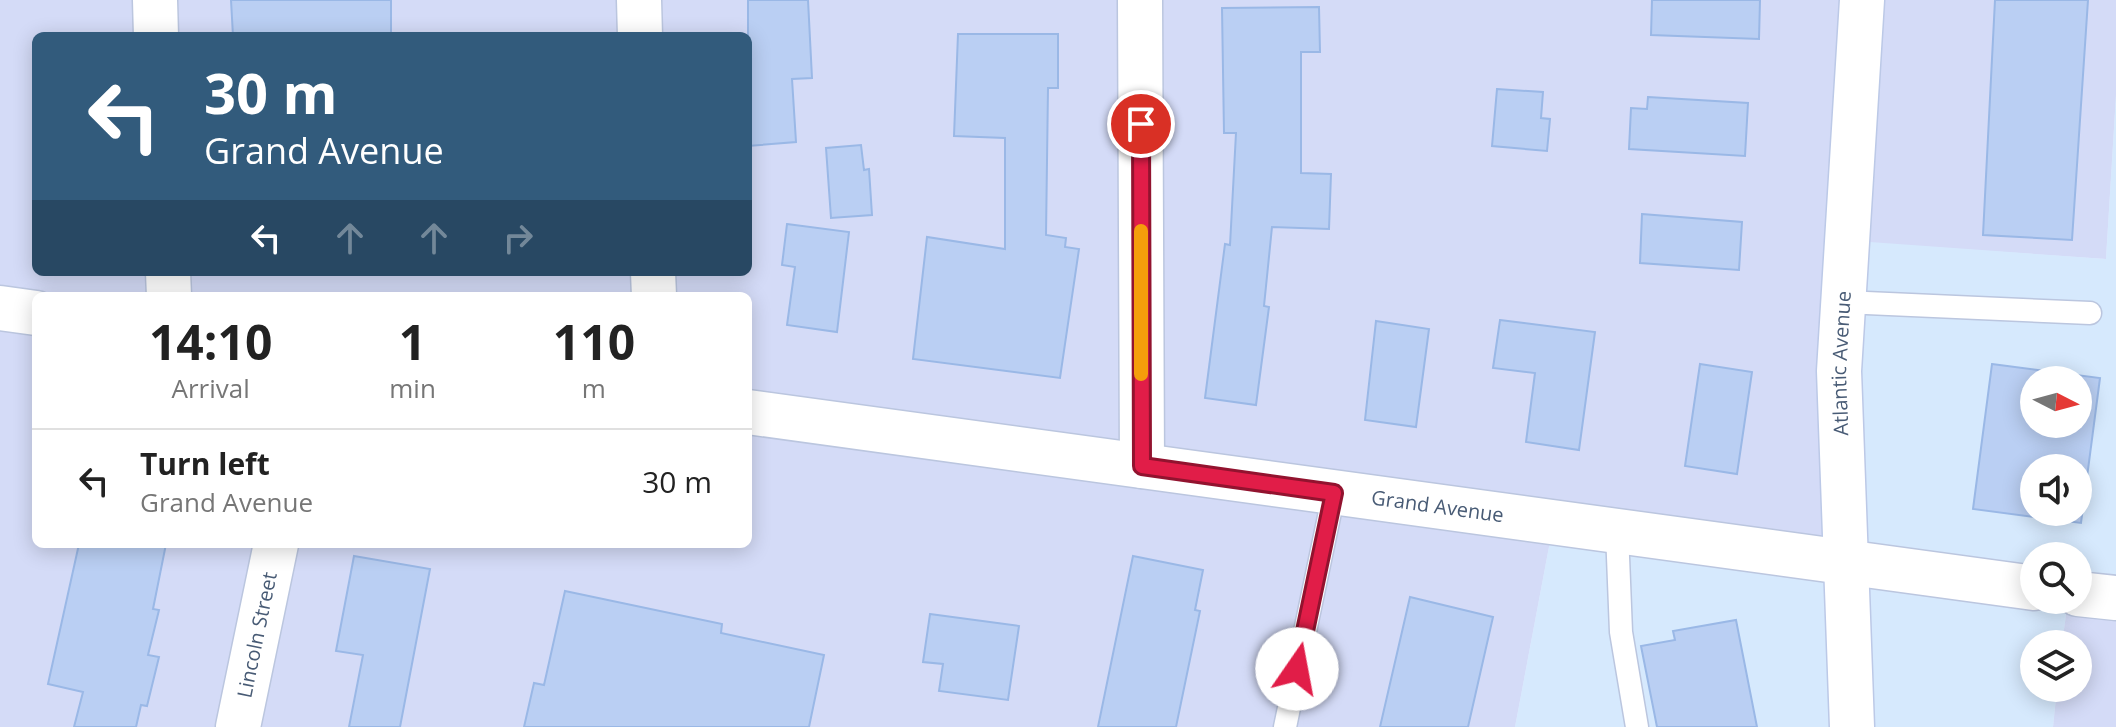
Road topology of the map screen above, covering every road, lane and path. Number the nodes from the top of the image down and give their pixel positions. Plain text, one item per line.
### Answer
1 (155, 0) edge
2 (639, 0) edge
3 (1140, 0) edge
4 (1862, 0) edge
5 (156, 32) edge
6 (640, 32) edge
7 (1844, 302) junction
8 (0, 308) edge
9 (32, 312) edge
10 (2090, 313) dead end
11 (752, 413) edge
12 (1142, 466) junction
13 (1334, 493) junction
14 (1617, 532) junction
15 (275, 548) edge
16 (1845, 564) junction
17 (2020, 586) edge
18 (2092, 595) edge
19 (2116, 598) edge
20 (238, 727) edge
21 (1285, 727) edge
22 (1637, 727) edge
23 (1852, 727) edge

1 - 5 street
2 - 6 street
3 - 12 street
4 - 7 street, Atlantic Avenue
7 - 10 lane
7 - 16 street, Atlantic Avenue
8 - 9 street
11 - 12 street, Grand Avenue
12 - 13 street, Grand Avenue
13 - 14 street, Grand Avenue
13 - 21 lane
14 - 16 street, Grand Avenue
14 - 22 lane
15 - 20 street, Lincoln Street
16 - 17 street, Grand Avenue
16 - 23 street, Atlantic Avenue
18 - 19 street

